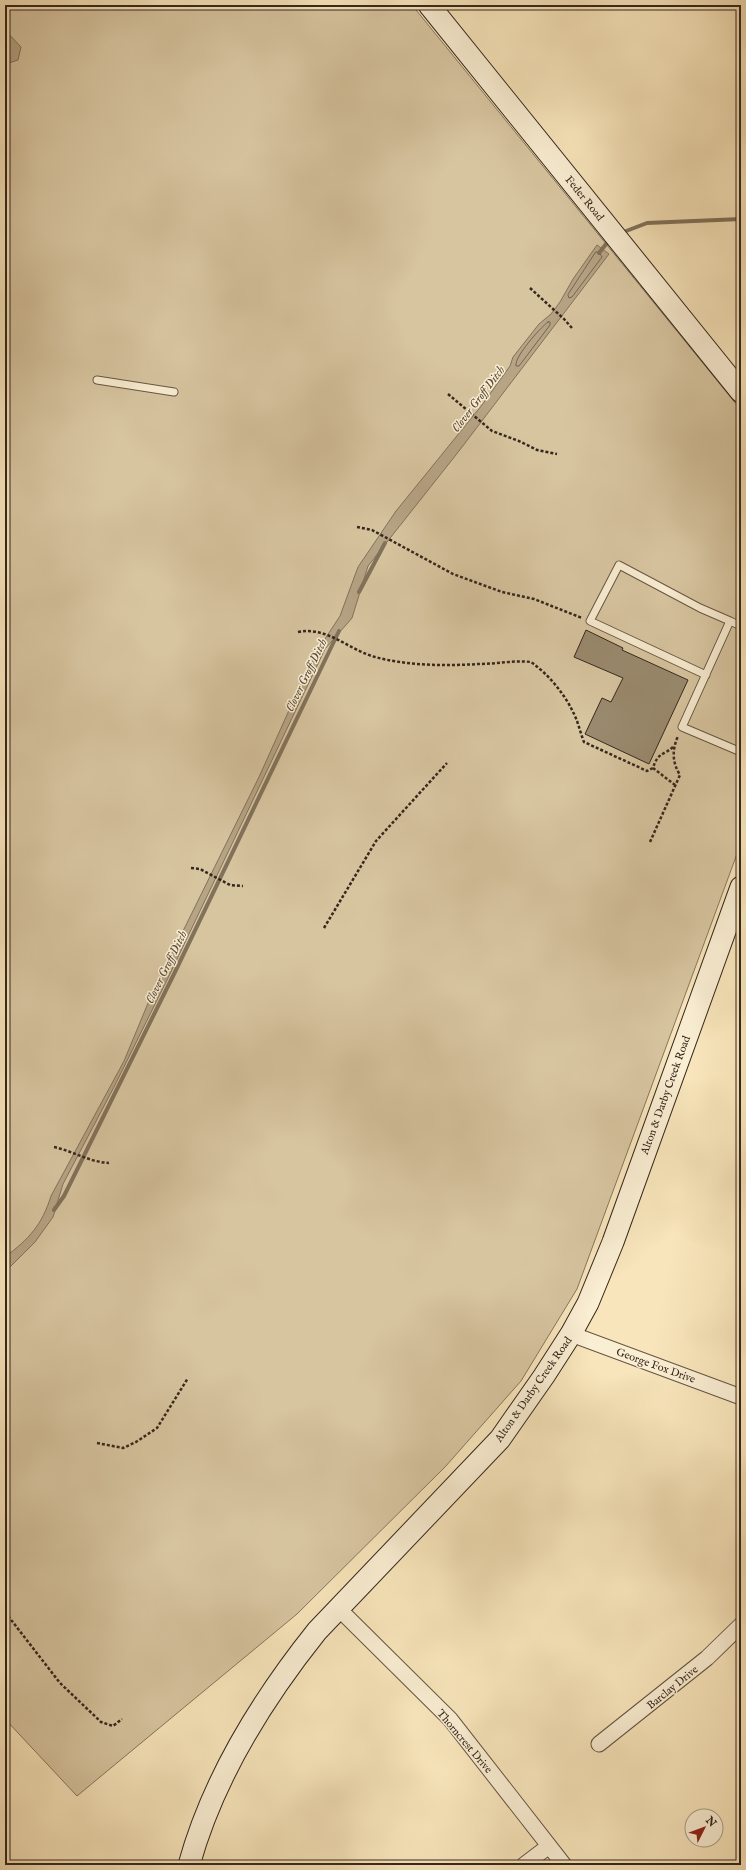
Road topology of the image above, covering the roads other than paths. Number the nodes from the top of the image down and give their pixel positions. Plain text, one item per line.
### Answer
1 (428, 5) edge
2 (97, 380) dead end
3 (174, 392) dead end
4 (741, 392) edge
5 (730, 621) junction
6 (741, 626) edge
7 (706, 675) junction
8 (741, 743) edge
9 (739, 751) edge
10 (741, 887) edge
11 (571, 1334) junction
12 (741, 1397) edge
13 (339, 1609) junction
14 (741, 1625) edge
15 (599, 1744) dead end
16 (549, 1846) junction
17 (189, 1865) edge
18 (524, 1865) edge
19 (564, 1865) edge

1 - 4 street, Feder Road
2 - 3 lane
5 - 6 lane
5 - 7 lane
5 - 7 lane
7 - 9 lane
8 - 9 lane
10 - 11 street, Alton & Darby Creek Road
11 - 12 street, George Fox Drive
11 - 13 street, Alton & Darby Creek Road
13 - 16 street, Thorncrest Drive
13 - 17 street, Alton & Darby Creek Road
14 - 15 street, Barclay Drive
16 - 18 street
16 - 19 street, Thorncrest Drive

